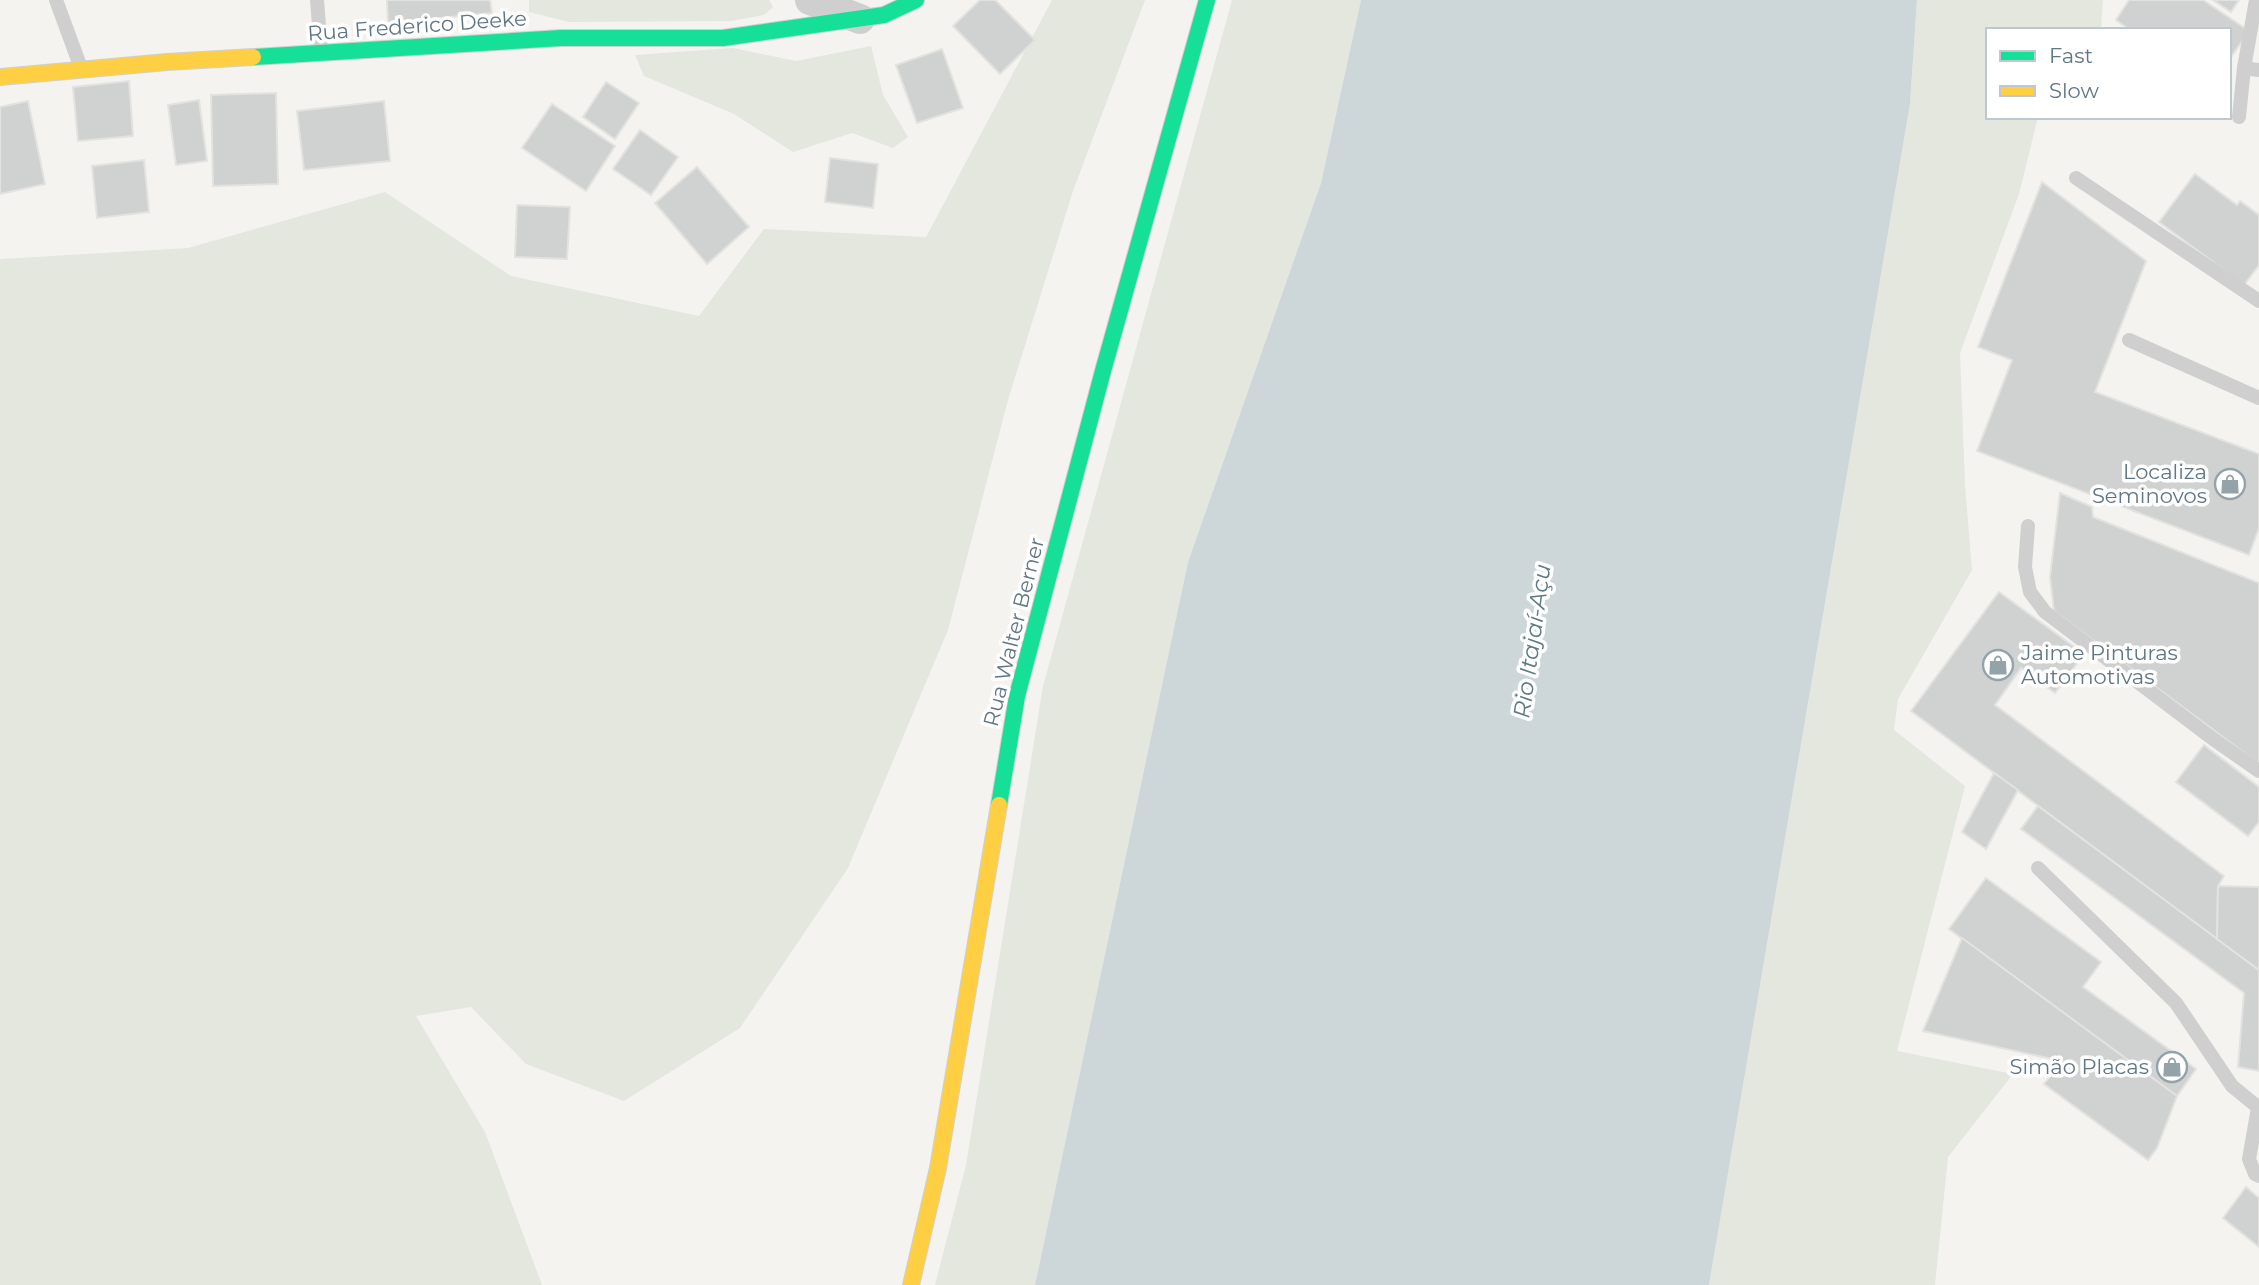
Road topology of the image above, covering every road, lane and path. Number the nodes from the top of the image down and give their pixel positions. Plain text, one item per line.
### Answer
1 (56, 0) edge
2 (317, 0) edge
3 (810, 0) edge
4 (916, 0) edge
5 (1207, 0) edge
6 (2256, 0) edge
7 (861, 19) junction
8 (321, 53) junction
9 (2244, 68) junction
10 (82, 69) junction
11 (2259, 70) edge
12 (0, 78) edge
13 (2239, 117) dead end
14 (2076, 178) dead end
15 (2259, 302) edge
16 (2129, 340) dead end
17 (2259, 398) edge
18 (2028, 526) dead end
19 (2259, 771) edge
20 (2038, 868) dead end
21 (2258, 1108) edge
22 (2259, 1176) edge
23 (911, 1285) edge

1 - 10 lane
2 - 8 lane
3 - 7 street
4 - 7 street, Rua Frederico Deeke
5 - 23 street, Rua Walter Berner
6 - 9 lane
7 - 8 street, Rua Frederico Deeke
8 - 10 street, Rua Frederico Deeke
9 - 11 lane
9 - 13 lane
10 - 12 street, Rua Frederico Deeke
14 - 15 lane
16 - 17 lane
18 - 19 lane
20 - 21 lane
21 - 22 lane

